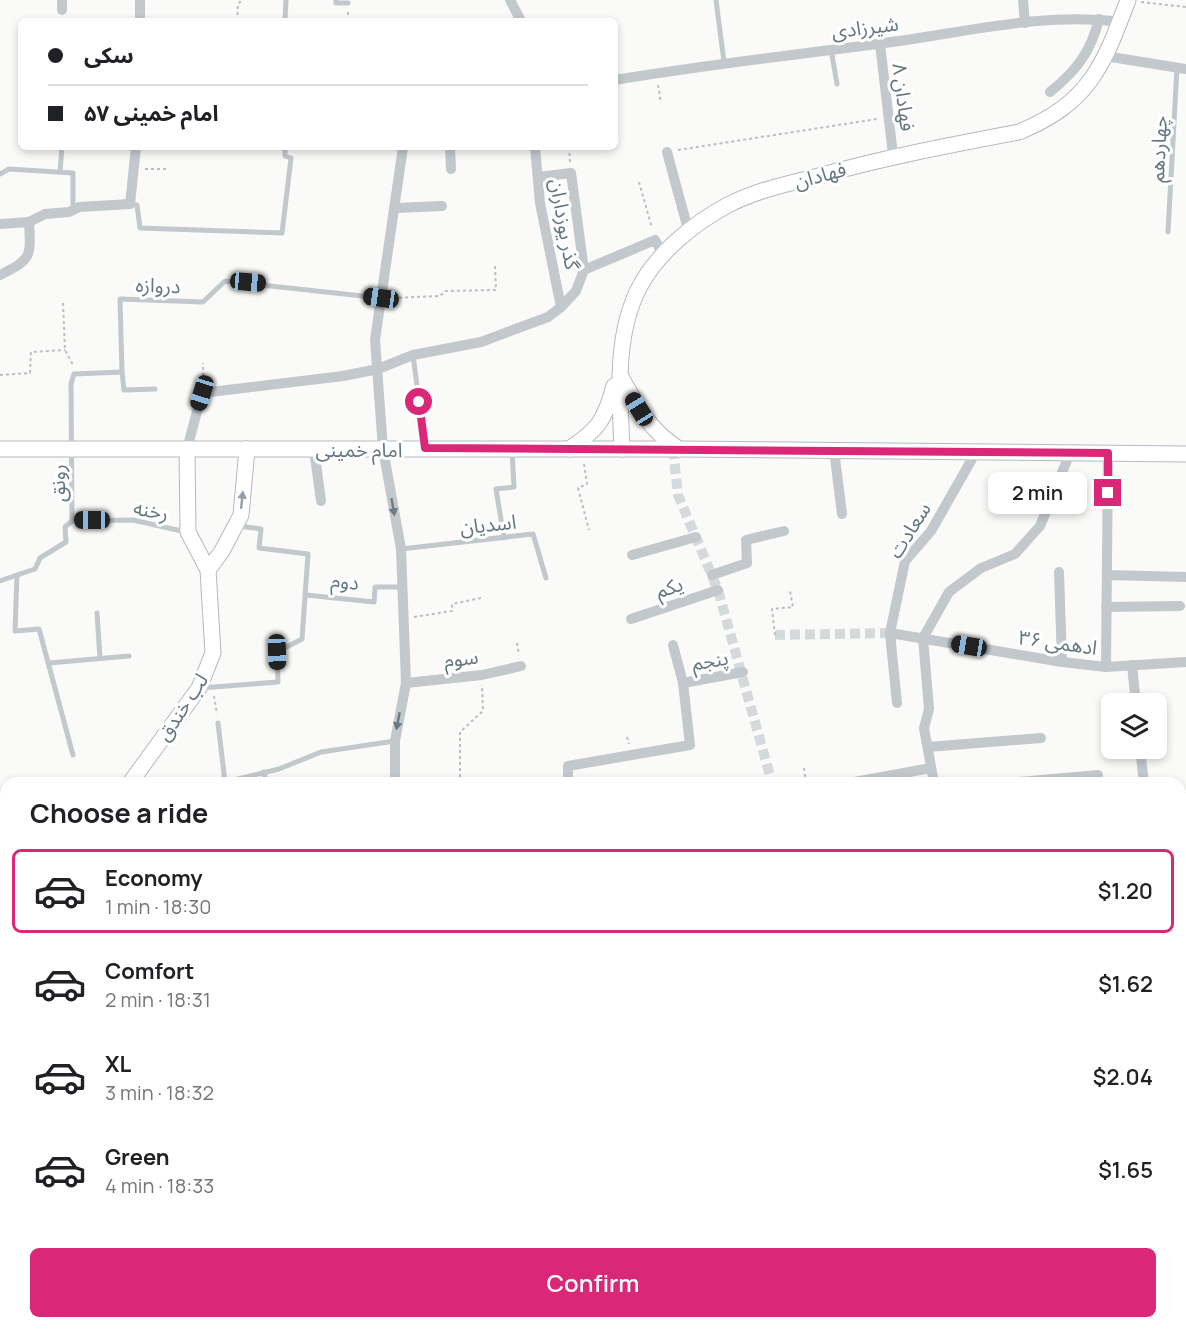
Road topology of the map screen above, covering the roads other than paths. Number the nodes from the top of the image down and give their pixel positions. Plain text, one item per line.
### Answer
1 (140, 0) edge
2 (286, 0) edge
3 (336, 0) edge
4 (510, 0) edge
5 (716, 0) edge
6 (1023, 0) edge
7 (1128, 0) edge
8 (348, 3) dead end
9 (140, 18) edge
10 (285, 18) edge
11 (519, 18) edge
12 (1100, 19) junction
13 (1120, 22) junction
14 (1025, 23) junction
15 (880, 44) junction
16 (831, 49) junction
17 (1105, 56) junction
18 (724, 62) junction
19 (1182, 69) edge
20 (618, 80) edge
21 (837, 84) dead end
22 (1050, 92) dead end
23 (62, 150) edge
24 (136, 150) edge
25 (285, 150) edge
26 (403, 150) edge
27 (450, 150) edge
28 (535, 150) edge
29 (667, 152) road end
30 (893, 155) junction
31 (451, 169) dead end
32 (60, 172) junction
33 (0, 174) edge
34 (538, 177) junction
35 (130, 204) junction
36 (442, 207) dead end
37 (396, 208) junction
38 (73, 210) junction
39 (29, 222) junction
40 (0, 224) edge
41 (1168, 232) dead end
42 (689, 233) junction
43 (663, 255) junction
44 (584, 270) junction
45 (0, 275) edge
46 (381, 298) junction
47 (561, 307) junction
48 (413, 355) junction
49 (378, 369) junction
50 (122, 372) junction
51 (619, 372) junction
52 (154, 389) dead end
53 (425, 448) junction
54 (0, 449) edge
55 (72, 449) junction
56 (187, 449) junction
57 (247, 449) junction
58 (314, 449) junction
59 (383, 449) junction
60 (512, 449) junction
61 (575, 449) junction
62 (621, 449) junction
63 (679, 449) junction
64 (834, 450) junction
65 (976, 452) junction
66 (1070, 453) junction
67 (1108, 453) junction
68 (1186, 453) edge
69 (321, 501) dead end
70 (842, 514) dead end
71 (72, 520) junction
72 (236, 525) junction
73 (784, 531) dead end
74 (188, 532) junction
75 (696, 537) dead end
76 (504, 538) junction
77 (401, 549) junction
78 (632, 555) dead end
79 (208, 570) junction
80 (1059, 572) dead end
81 (16, 575) junction
82 (712, 575) dead end
83 (1107, 575) junction
84 (546, 578) dead end
85 (1186, 578) edge
86 (0, 580) edge
87 (402, 587) junction
88 (718, 590) dead end
89 (306, 596) junction
90 (1180, 606) dead end
91 (1106, 607) junction
92 (97, 613) dead end
93 (632, 619) dead end
94 (890, 633) junction
95 (923, 638) junction
96 (673, 645) dead end
97 (129, 656) dead end
98 (100, 658) junction
99 (1062, 662) junction
100 (1186, 662) edge
101 (49, 663) junction
102 (1132, 665) junction
103 (521, 666) dead end
104 (1106, 667) junction
105 (743, 672) dead end
106 (406, 683) junction
107 (683, 683) junction
108 (206, 687) junction
109 (1135, 693) edge
110 (897, 703) dead end
111 (218, 723) road end
112 (1041, 738) dead end
113 (394, 741) junction
114 (928, 747) junction
115 (73, 755) dead end
116 (1141, 759) edge
117 (931, 768) junction
118 (264, 772) junction
119 (1098, 775) dead end
120 (138, 777) edge
121 (222, 777) edge
122 (245, 777) edge
123 (265, 777) edge
124 (395, 777) edge
125 (568, 777) edge
126 (882, 777) edge
127 (933, 777) edge
128 (1087, 777) edge
129 (1143, 777) edge

1 - 9 street
2 - 10 lane
3 - 8 lane
4 - 11 street
5 - 18 lane
6 - 14 street
7 - 13 street, فهادان
12 - 13 street, شیرزادی
12 - 14 street, شیرزادی
12 - 22 street
13 - 17 street, فهادان
14 - 15 street, شیرزادی
15 - 16 street, شیرزادی
15 - 30 street, فهادان ۸
16 - 18 street, شیرزادی
16 - 21 lane
17 - 19 street
17 - 30 street, فهادان
18 - 20 street, شیرزادی
19 - 41 lane, چهاردهم
23 - 32 lane
24 - 35 street
25 - 35 lane
26 - 37 street
27 - 31 street
28 - 34 street, گذر يوزداران
29 - 42 street
30 - 42 street, فهادان
32 - 33 lane
32 - 38 lane
34 - 44 street
34 - 47 street, گذر يوزداران
35 - 38 street
36 - 37 street
37 - 46 street
38 - 39 street
39 - 40 street
39 - 45 street
42 - 43 street, فهادان
43 - 44 street
43 - 51 street, فهادان
44 - 47 street
46 - 49 street
46 - 50 lane, دروازه
47 - 48 street
48 - 49 street
48 - 53 lane
49 - 56 street
49 - 59 street
50 - 52 lane
50 - 55 lane
51 - 61 street
51 - 62 street, فهادان
51 - 63 street
53 - 59 street, امام خمینی
53 - 60 street, امام خمینی
54 - 55 street, امام خمینی
55 - 56 street, امام خمینی
55 - 71 lane, رونق
56 - 57 street, امام خمینی
56 - 74 street, لب خندق
57 - 58 street, امام خمینی
72 -> 57 street
58 - 59 street, امام خمینی
58 - 69 street
59 -> 77 street
60 - 61 street, امام خمینی
60 - 76 lane
61 - 62 street, امام خمینی
62 - 63 street, امام خمینی
63 - 64 street, امام خمینی
64 - 65 street, امام خمینی
64 - 70 street
65 - 66 street, امام خمینی
65 - 94 street, سعادت
66 - 67 street, امام خمینی
66 - 95 street
67 - 68 street, امام خمینی
67 - 83 street
71 - 74 lane, رخنه
71 - 81 lane, رونق
72 - 79 street
72 - 89 lane
73 - 82 street
74 - 79 street, لب خندق
75 - 78 street
76 - 77 lane, اسدیان
76 - 84 lane, اسدیان
77 - 87 street
79 - 108 street, لب خندق
80 - 99 street
81 - 86 lane, رونق
81 - 101 lane
83 - 85 street
83 - 91 street
87 - 89 lane, دوم
87 - 106 street
88 - 93 street, یکم
89 - 108 lane
90 - 91 street
91 - 104 street
92 - 98 lane
94 - 95 street, ادهمی ۳۶
94 - 110 street, سعادت
95 - 99 street, ادهمی ۳۶
95 - 114 street
96 - 107 street
97 - 98 lane
98 - 101 lane
99 - 104 street, ادهمی ۳۶
100 - 102 street, ادهمی ۳۶
101 - 115 lane
102 - 104 street, ادهمی ۳۶
102 - 109 street
103 - 106 street, سوم
105 - 107 street, پنجم
106 -> 113 street
107 - 125 street
108 - 120 street, لب خندق
111 - 121 lane
112 - 114 street
113 - 118 lane
113 - 124 street
114 - 117 street
116 - 129 street
117 - 126 street
117 - 127 street
118 - 122 lane
118 - 123 lane
119 - 128 street

